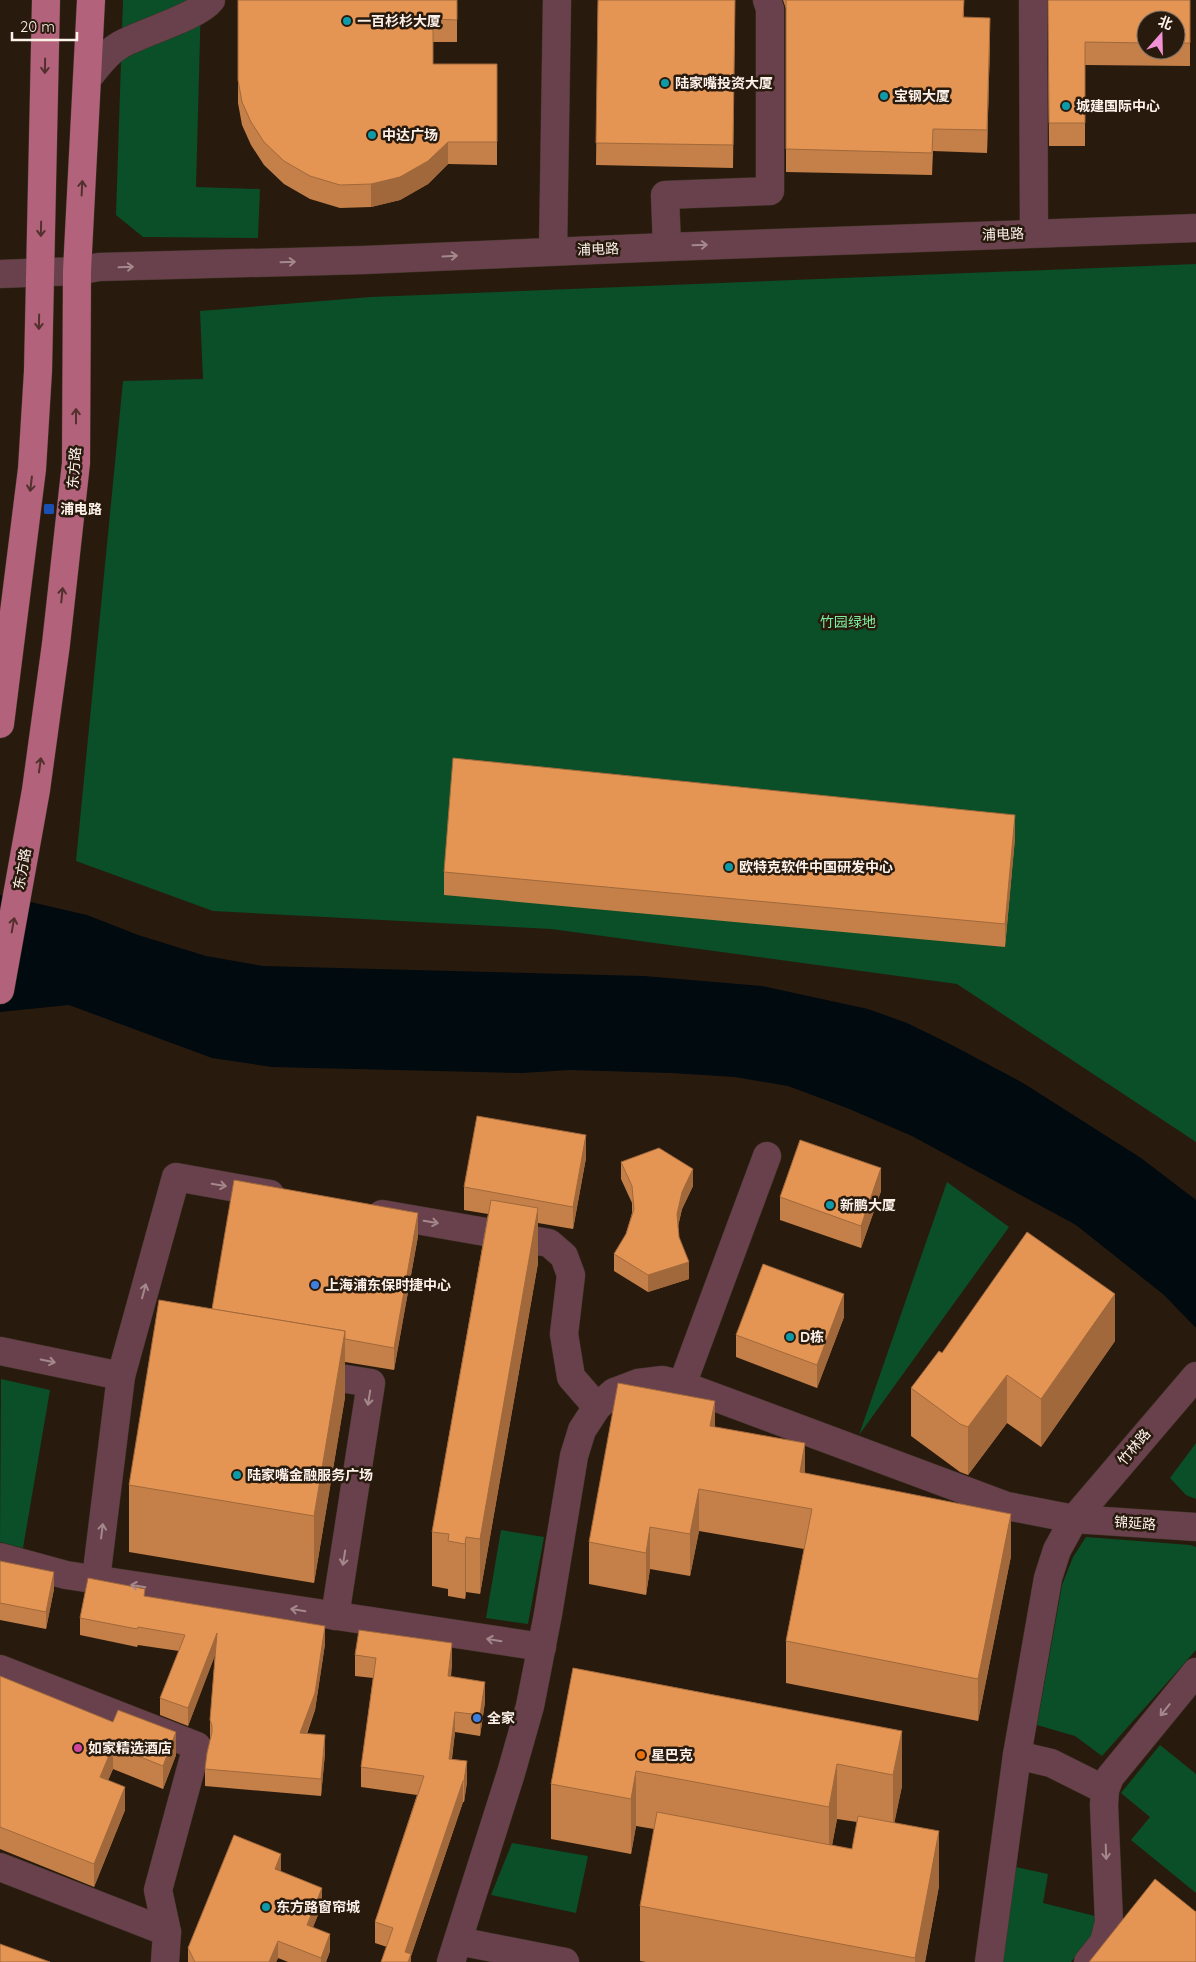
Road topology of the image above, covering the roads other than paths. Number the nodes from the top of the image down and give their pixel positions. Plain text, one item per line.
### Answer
1 (46, 0) edge
2 (91, 0) edge
3 (211, 0) edge
4 (557, 0) edge
5 (767, 0) edge
6 (1033, 0) edge
7 (87, 79) junction
8 (1196, 228) edge
9 (1034, 233) junction
10 (667, 247) junction
11 (553, 251) junction
12 (77, 271) junction
13 (40, 273) junction
14 (0, 274) edge
15 (0, 724) edge
16 (0, 990) edge
17 (767, 1156) dead end
18 (294, 1198) edge
19 (362, 1210) edge
20 (130, 1343) junction
21 (159, 1348) edge
22 (0, 1351) edge
23 (284, 1369) edge
24 (121, 1376) junction
25 (1196, 1376) edge
26 (682, 1385) junction
27 (596, 1407) junction
28 (1074, 1519) junction
29 (1196, 1527) edge
30 (0, 1558) edge
31 (96, 1579) junction
32 (335, 1616) junction
33 (542, 1647) junction
34 (0, 1669) edge
35 (1196, 1672) edge
36 (1017, 1756) junction
37 (1105, 1790) junction
38 (0, 1867) edge
39 (167, 1932) junction
40 (455, 1952) edge
41 (165, 1962) edge
42 (565, 1962) edge
43 (989, 1962) edge
44 (1088, 1962) edge

1 -> 13 main road
2 - 7 main road, 东方路
3 - 7 street
4 - 11 street
5 - 10 street
6 - 9 street
12 -> 7 main road, 东方路
8 - 9 street, 浦电路
10 -> 9 street, 浦电路
10 - 11 street, 浦电路
12 -> 11 street, 浦电路
12 - 13 street, 浦电路
16 -> 12 main road, 东方路
13 - 14 street, 浦电路
13 -> 15 main road
17 - 26 street
20 -> 18 street
19 -> 27 street
20 - 21 street
20 - 24 street
22 -> 24 street
23 -> 32 street
31 -> 24 street
25 - 28 street, 竹林路
26 - 27 street, 锦延路
26 - 28 street, 锦延路
27 - 33 street
28 - 29 street, 锦延路
28 - 36 street, 竹林路
30 - 31 street
32 -> 31 street
33 -> 32 street
33 - 40 street
34 - 39 street
35 -> 37 street
36 - 37 street
36 - 43 street, 竹林路
37 -> 44 street
38 - 39 street
39 - 41 street
40 - 42 street

